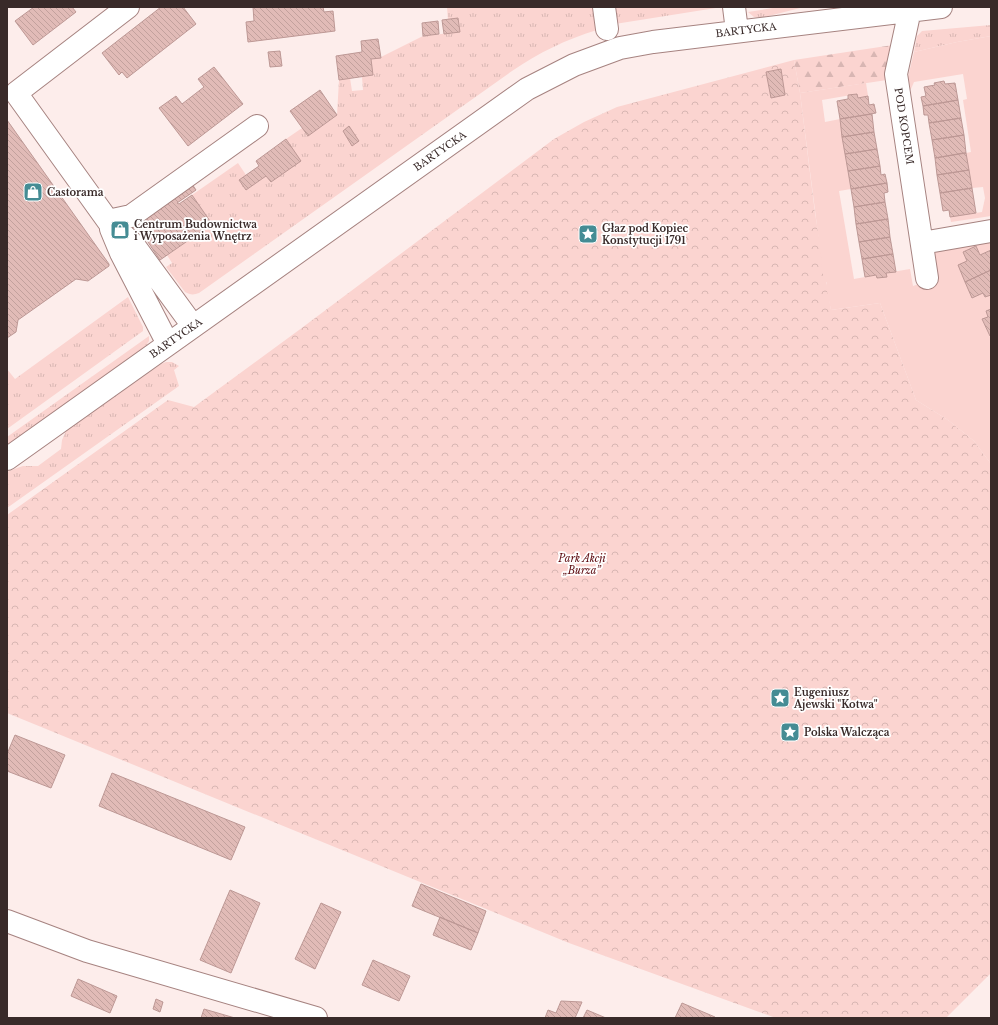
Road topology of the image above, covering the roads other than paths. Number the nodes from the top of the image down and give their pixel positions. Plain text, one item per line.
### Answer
1 (128, 7) edge
2 (604, 7) edge
3 (734, 7) edge
4 (941, 7) edge
5 (910, 10) junction
6 (607, 29) dead end
7 (737, 31) junction
8 (12, 87) edge
9 (257, 126) dead end
10 (108, 220) junction
11 (991, 231) edge
12 (922, 243) junction
13 (927, 278) dead end
14 (193, 326) junction
15 (168, 344) junction
16 (7, 459) edge
17 (7, 921) edge
18 (316, 1018) edge

1 - 8 street
2 - 6 street
3 - 7 street
4 - 5 street, BARTYCKA
5 - 7 street, BARTYCKA
5 - 12 street, POD KOPCEM
7 - 14 street, BARTYCKA
8 - 10 street
9 - 10 street
10 - 14 street
10 - 15 street
11 - 12 street
12 - 13 street, POD KOPCEM
14 - 15 street, BARTYCKA
15 - 16 street, BARTYCKA
17 - 18 street

